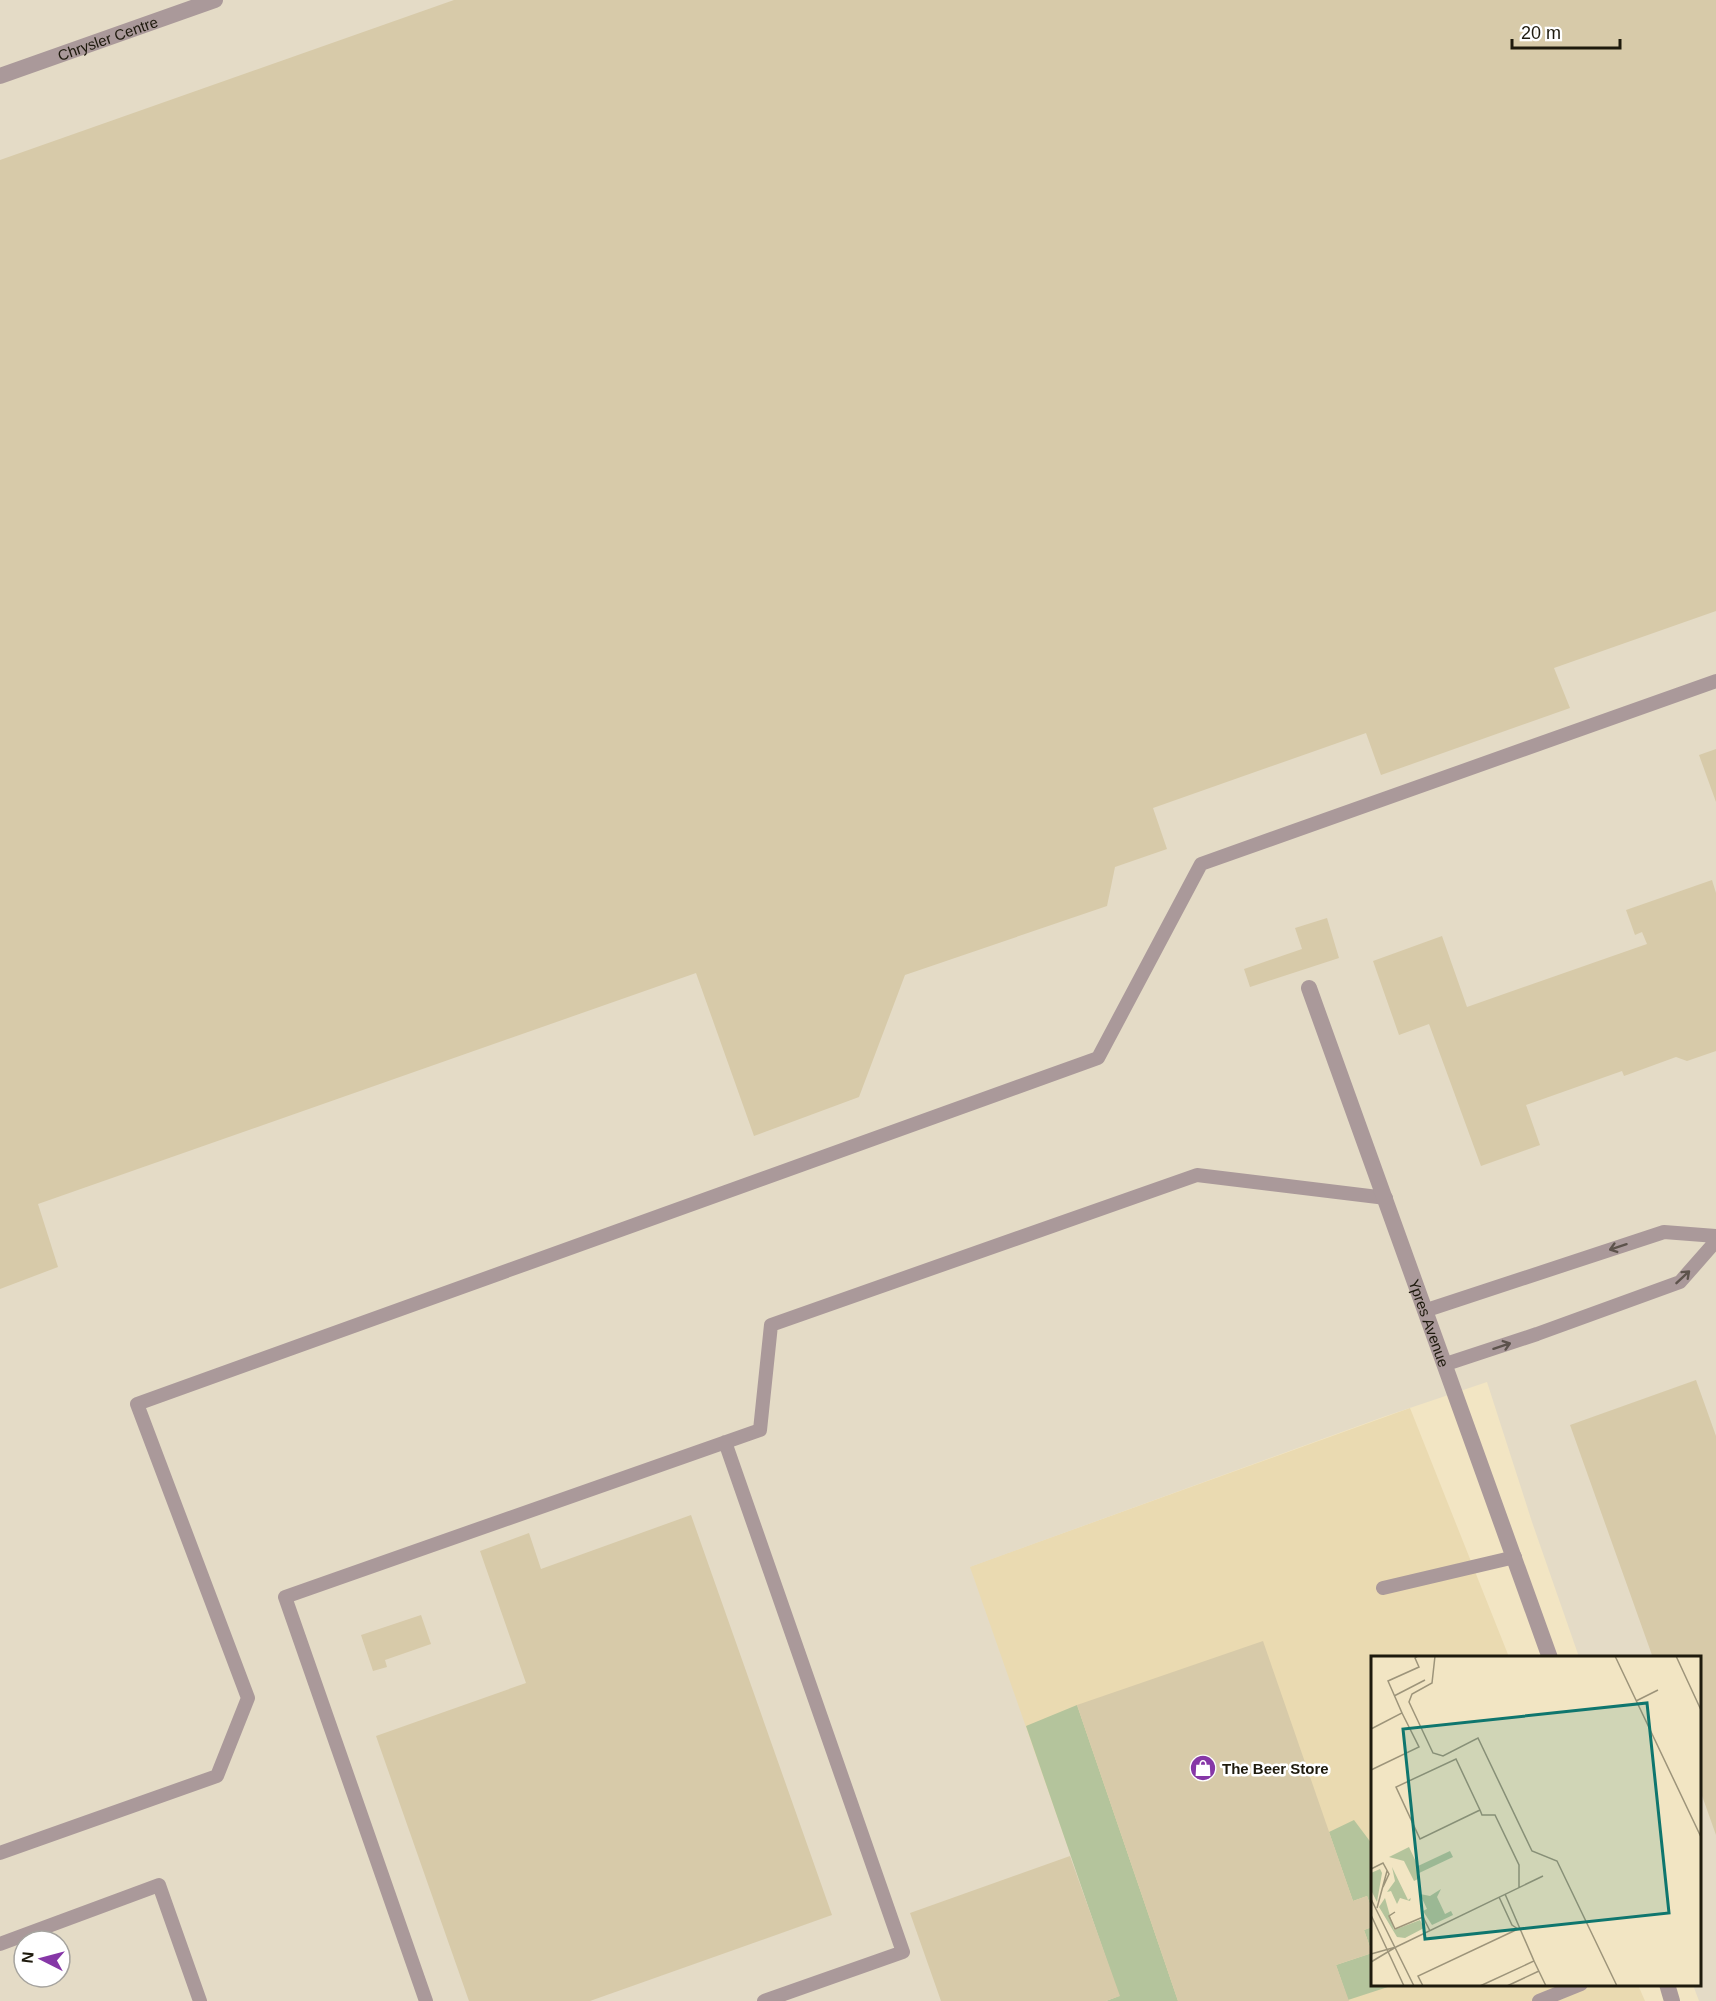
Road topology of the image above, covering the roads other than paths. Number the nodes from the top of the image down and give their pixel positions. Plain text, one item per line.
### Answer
1 (215, 0) edge
2 (0, 76) edge
3 (1716, 681) edge
4 (1309, 988) dead end
5 (1386, 1198) junction
6 (1716, 1236) edge
7 (1716, 1241) edge
8 (1426, 1310) junction
9 (1446, 1364) junction
10 (725, 1442) junction
11 (1515, 1557) junction
12 (1383, 1588) dead end
13 (1549, 1656) edge
14 (0, 1853) edge
15 (0, 1944) edge
16 (1576, 1986) edge
17 (1667, 1986) edge
18 (200, 2001) edge
19 (426, 2001) edge
20 (764, 2001) edge
21 (1539, 2001) edge
22 (1672, 2001) edge

1 - 2 street, Chrysler Centre
3 - 14 lane
4 - 5 street, Ypres Avenue
5 - 8 street, Ypres Avenue
5 - 10 lane
6 -> 8 lane
9 -> 7 lane
8 - 9 street, Ypres Avenue
9 - 11 street, Ypres Avenue
10 - 19 lane
10 - 20 lane
11 - 12 lane
11 - 13 street, Ypres Avenue
15 - 18 lane
16 - 21 lane
17 - 22 street

